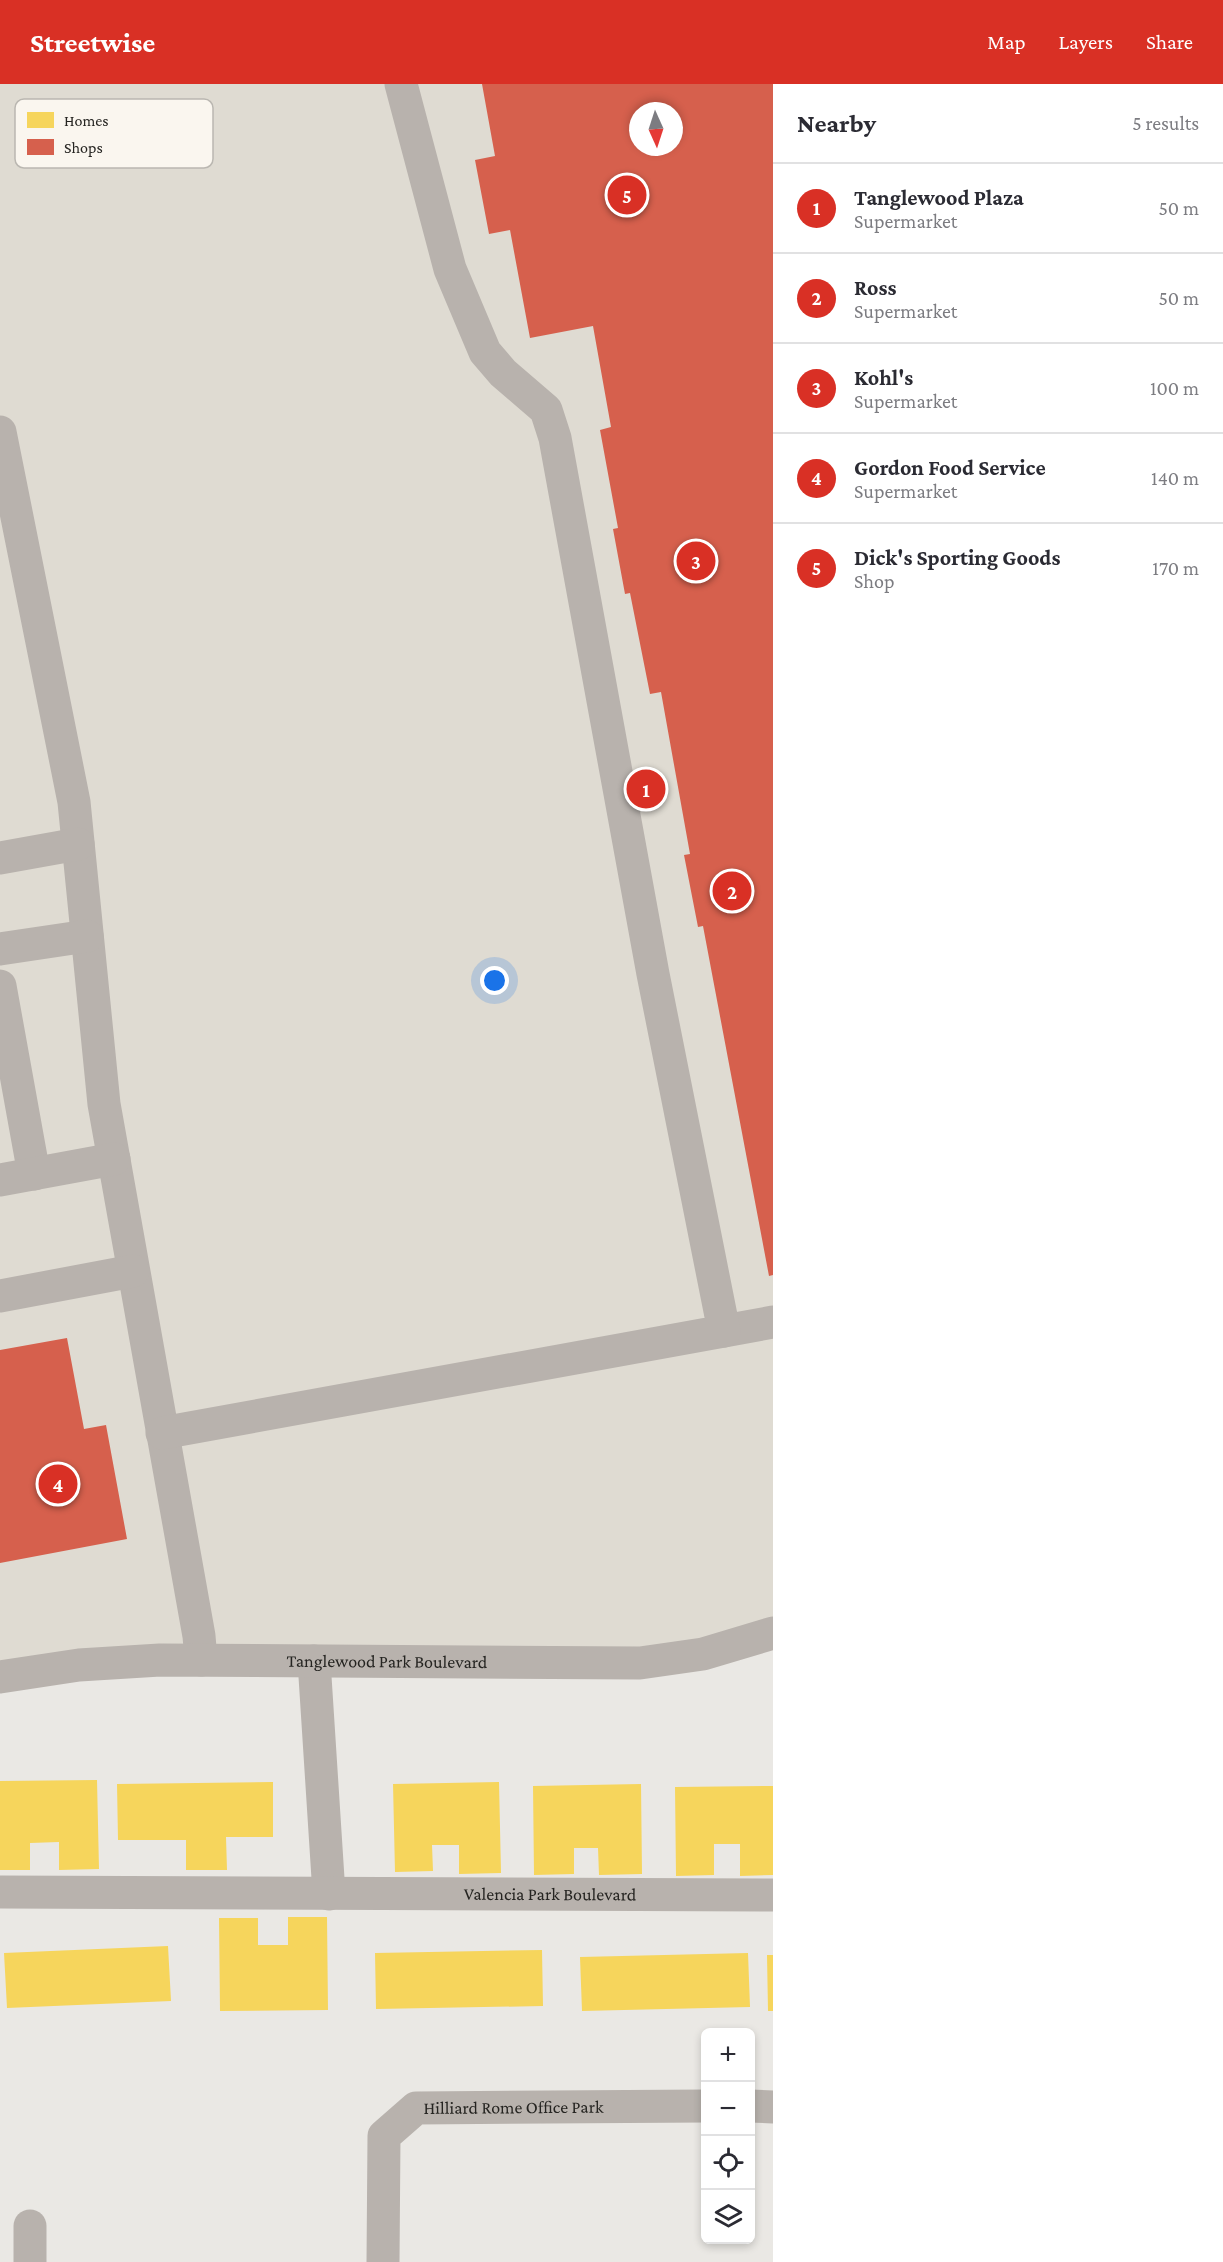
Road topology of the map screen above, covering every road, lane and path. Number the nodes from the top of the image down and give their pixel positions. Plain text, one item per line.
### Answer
1 (401, 84) edge
2 (1, 445) edge
3 (11, 540) edge
4 (78, 844) junction
5 (2, 849) edge
6 (87, 936) junction
7 (0, 949) edge
8 (0, 986) edge
9 (114, 1159) junction
10 (34, 1174) junction
11 (0, 1180) edge
12 (133, 1271) junction
13 (0, 1296) edge
14 (773, 1322) edge
15 (724, 1331) junction
16 (162, 1433) junction
17 (773, 1633) edge
18 (201, 1660) junction
19 (314, 1661) junction
20 (0, 1677) edge
21 (0, 1892) edge
22 (329, 1894) junction
23 (773, 1895) edge
24 (701, 2106) edge
25 (755, 2106) edge
26 (773, 2107) edge
27 (30, 2226) dead end
28 (30, 2262) edge
29 (383, 2262) edge

1 - 15 street
2 - 3 street
3 - 4 street
4 - 5 street
4 - 6 street
6 - 7 street
6 - 9 street
8 - 10 street
9 - 10 street
9 - 12 street
10 - 11 street
12 - 13 street
12 - 16 street
14 - 15 street
15 - 16 street
16 - 18 street
17 - 19 street, Tanglewood Park Boulevard
18 - 19 street, Tanglewood Park Boulevard
18 - 20 street, Tanglewood Park Boulevard
19 - 22 street
21 - 22 street, Valencia Park Boulevard
22 - 23 street, Valencia Park Boulevard
24 - 29 street, Hilliard Rome Office Park
25 - 26 street
27 - 28 street

